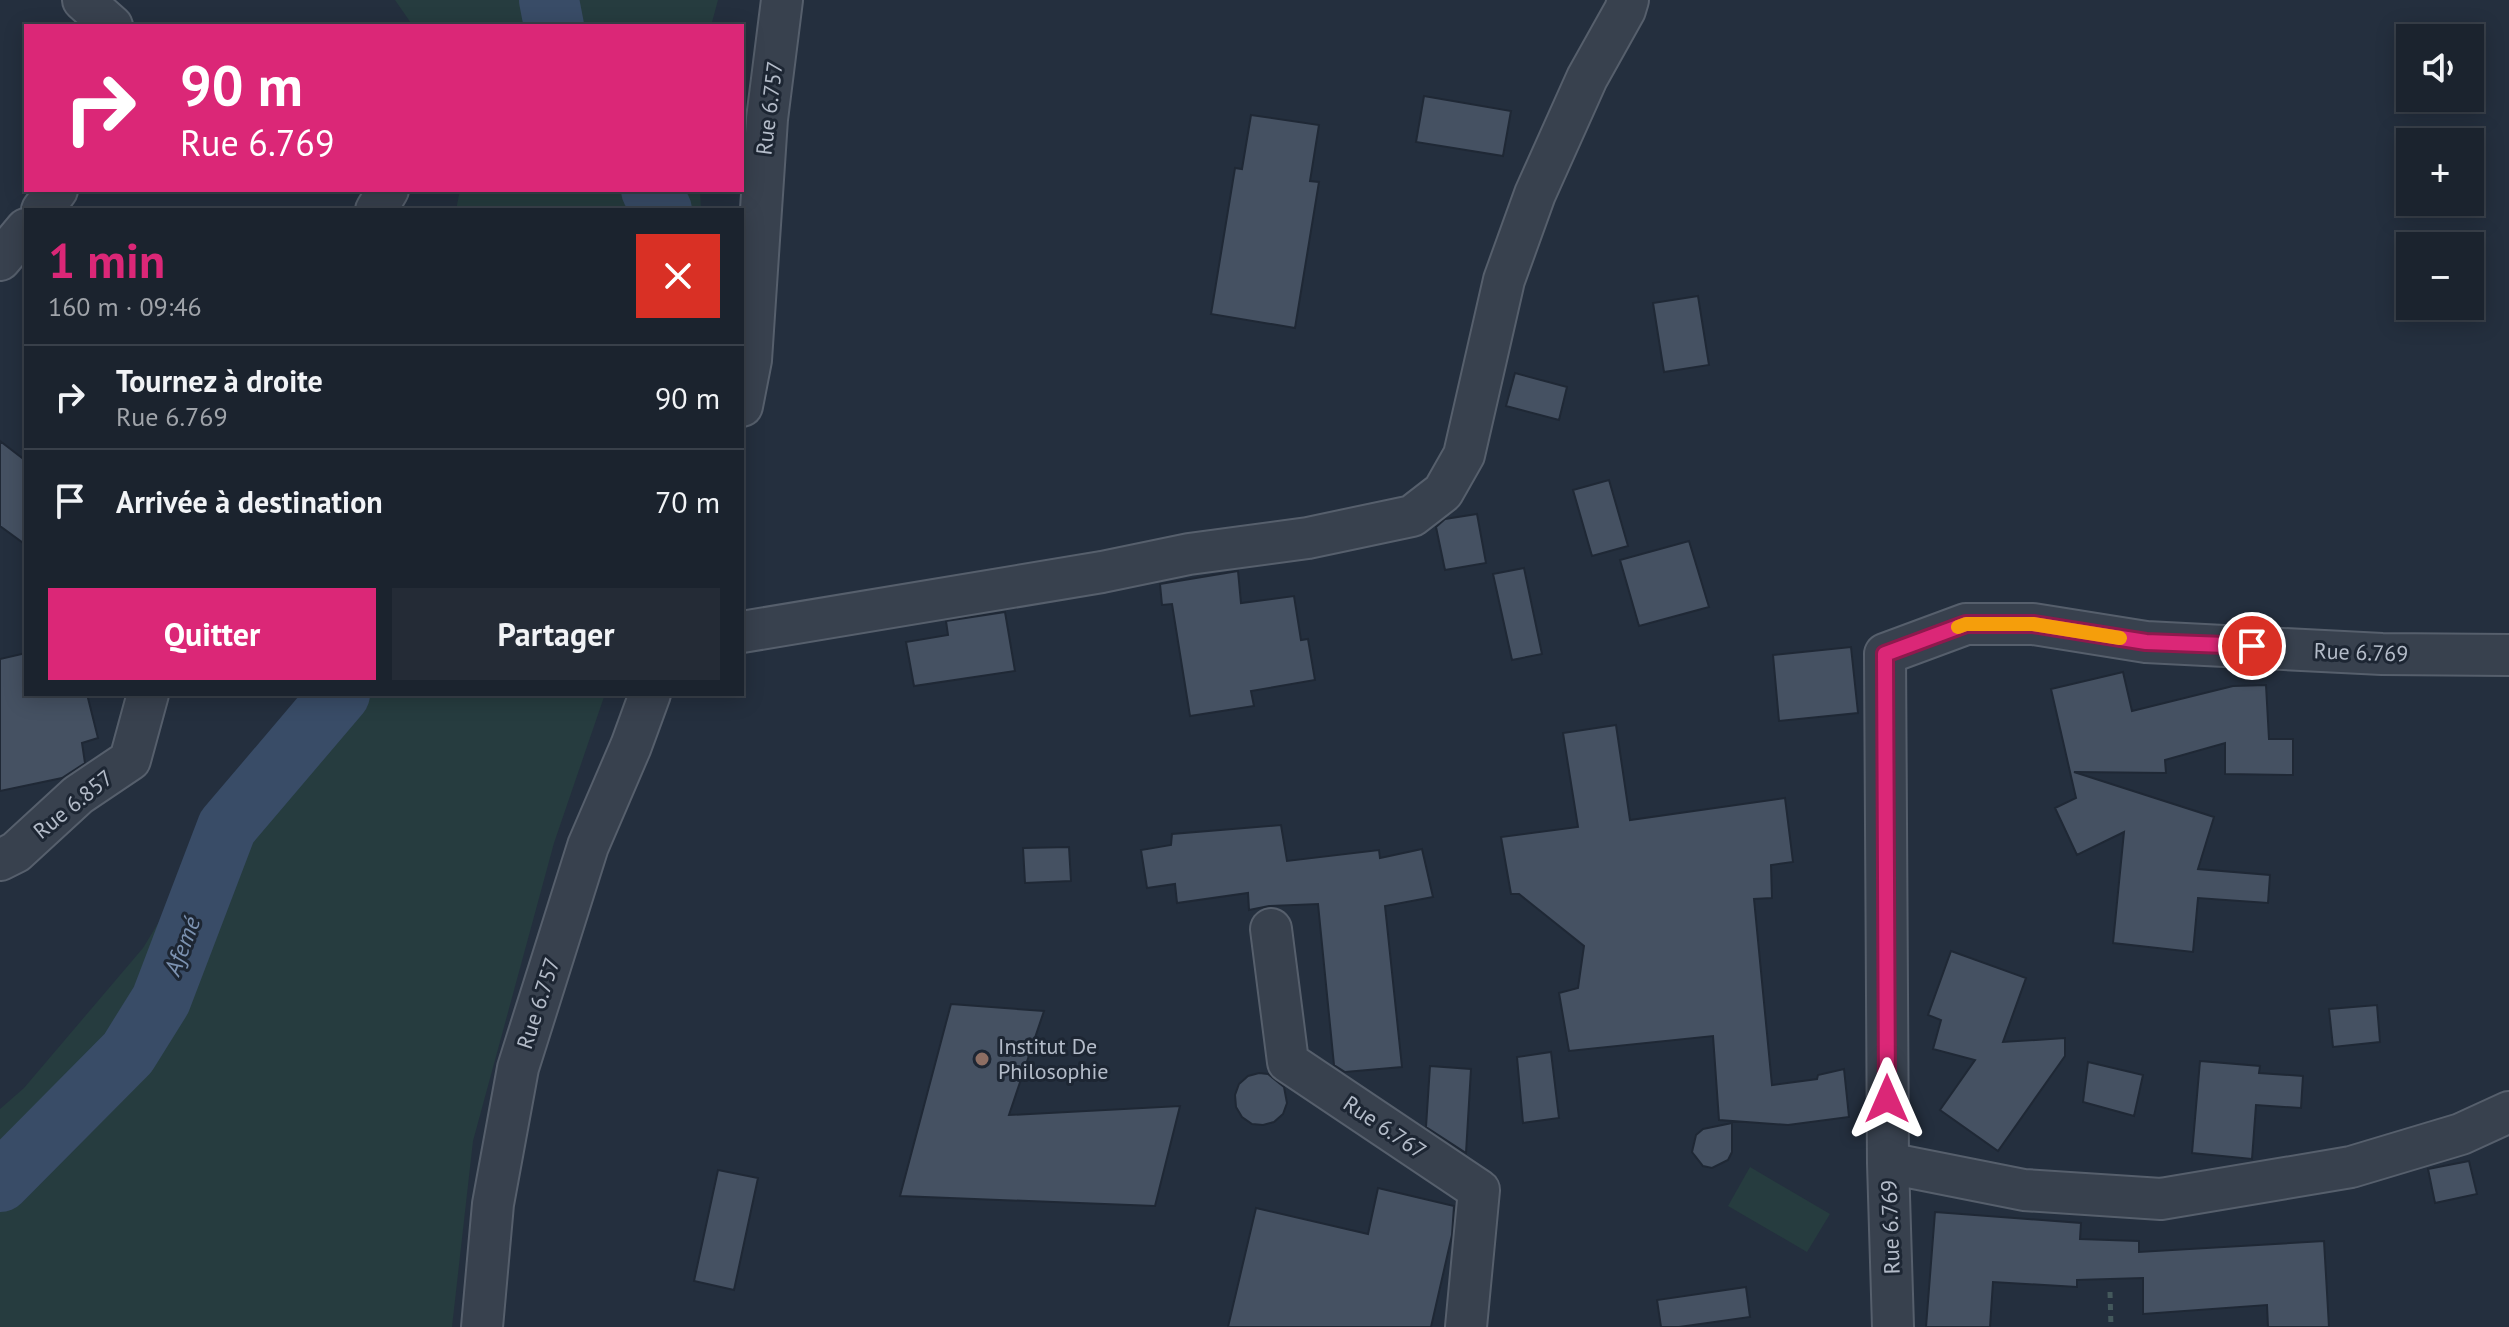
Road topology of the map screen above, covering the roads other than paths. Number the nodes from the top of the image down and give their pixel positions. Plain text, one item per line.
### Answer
1 (72, 0) edge
2 (83, 0) edge
3 (782, 0) edge
4 (1628, 0) edge
5 (76, 24) edge
6 (110, 24) edge
7 (24, 231) edge
8 (0, 260) edge
9 (744, 396) edge
10 (744, 632) edge
11 (2509, 655) edge
12 (147, 696) edge
13 (649, 696) edge
14 (0, 860) edge
15 (1271, 929) dead end
16 (2509, 1112) edge
17 (1888, 1163) junction
18 (482, 1327) edge
19 (1466, 1327) edge
20 (1893, 1327) edge

1 - 5 street
2 - 6 street
3 - 9 street, Rue 6.757
4 - 10 street
7 - 8 street
11 - 17 street, Rue 6.769
12 - 14 street, Rue 6.857
13 - 18 street, Rue 6.757
15 - 19 street, Rue 6.767
16 - 17 street
17 - 20 street, Rue 6.769

